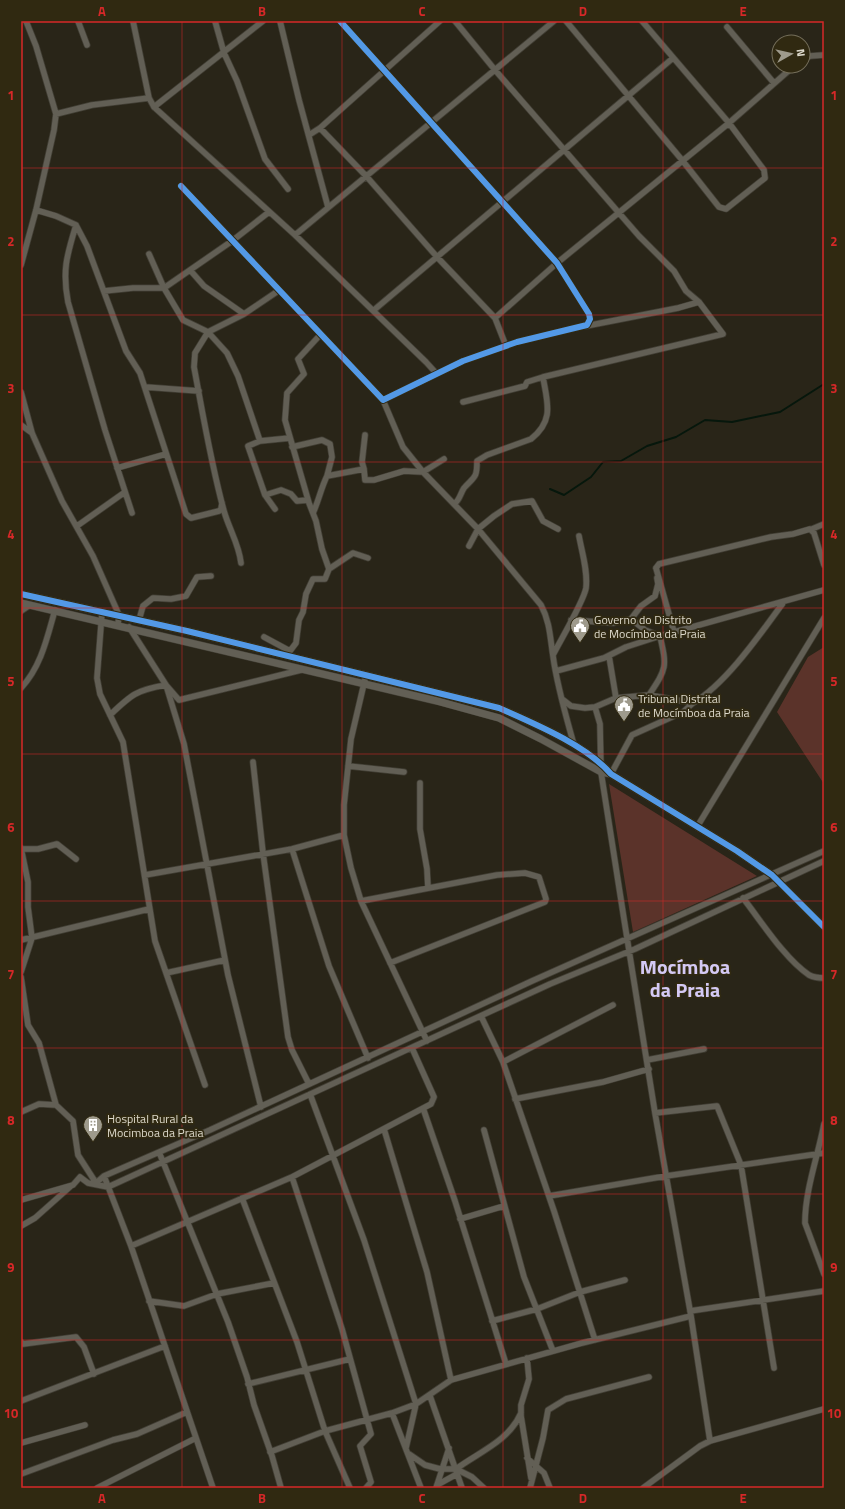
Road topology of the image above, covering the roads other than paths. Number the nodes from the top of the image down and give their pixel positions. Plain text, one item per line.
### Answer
1 (26, 21) edge
2 (78, 21) edge
3 (133, 21) edge
4 (214, 21) edge
5 (263, 21) edge
6 (280, 21) edge
7 (440, 21) edge
8 (455, 21) edge
9 (554, 21) edge
10 (566, 21) edge
11 (642, 21) edge
12 (343, 22) edge
13 (727, 27) dead end
14 (87, 45) dead end
15 (224, 53) junction
16 (824, 55) edge
17 (811, 56) edge
18 (673, 58) junction
19 (384, 70) junction
20 (495, 70) junction
21 (785, 74) edge
22 (774, 83) junction
23 (627, 96) junction
24 (149, 98) junction
25 (154, 107) junction
26 (56, 114) junction
27 (431, 122) junction
28 (729, 123) junction
29 (320, 128) junction
30 (308, 135) junction
31 (565, 150) junction
32 (682, 160) junction
33 (367, 176) junction
34 (181, 186) dead end
35 (288, 189) dead end
36 (503, 203) junction
37 (328, 208) junction
38 (36, 210) junction
39 (269, 212) junction
40 (620, 212) junction
41 (76, 225) junction
42 (295, 235) junction
43 (232, 241) junction
44 (149, 254) dead end
45 (438, 258) junction
46 (557, 264) junction
47 (21, 265) edge
48 (190, 270) junction
49 (164, 288) junction
50 (104, 291) junction
51 (278, 291) junction
52 (700, 302) junction
53 (374, 310) junction
54 (244, 314) junction
55 (496, 318) junction
56 (585, 326) junction
57 (208, 332) junction
58 (320, 335) junction
59 (506, 346) junction
60 (436, 373) junction
61 (543, 377) junction
62 (145, 387) junction
63 (199, 391) junction
64 (21, 392) edge
65 (383, 400) junction
66 (463, 402) dead end
67 (21, 424) edge
68 (32, 433) junction
69 (365, 435) dead end
70 (290, 438) junction
71 (260, 441) junction
72 (292, 447) junction
73 (166, 454) junction
74 (444, 459) dead end
75 (117, 468) junction
76 (364, 469) junction
77 (423, 472) junction
78 (328, 476) junction
79 (125, 492) junction
80 (265, 495) junction
81 (308, 500) junction
82 (222, 503) junction
83 (454, 504) junction
84 (275, 509) dead end
85 (132, 513) dead end
86 (313, 513) junction
87 (824, 524) edge
88 (77, 526) junction
89 (478, 529) junction
90 (558, 529) dead end
91 (812, 529) junction
92 (578, 536) dead end
93 (469, 546) dead end
94 (368, 558) dead end
95 (242, 562) dead end
96 (824, 564) edge
97 (656, 568) junction
98 (329, 569) junction
99 (211, 576) dead end
100 (824, 590) edge
101 (21, 594) edge
102 (784, 602) junction
103 (21, 603) edge
104 (30, 605) junction
105 (55, 610) junction
106 (21, 611) edge
107 (102, 612) junction
108 (118, 615) junction
109 (631, 618) junction
110 (824, 618) edge
111 (139, 620) junction
112 (571, 620) junction
113 (101, 621) junction
114 (118, 624) junction
115 (129, 627) junction
116 (674, 632) junction
117 (660, 636) junction
118 (264, 637) dead end
119 (553, 655) junction
120 (609, 656) junction
121 (302, 669) junction
122 (556, 671) junction
123 (366, 675) junction
124 (166, 685) junction
125 (364, 685) junction
126 (21, 688) edge
127 (649, 694) junction
128 (616, 698) junction
129 (562, 700) junction
130 (693, 703) junction
131 (595, 707) junction
132 (110, 715) junction
133 (574, 745) junction
134 (253, 762) dead end
135 (601, 762) junction
136 (348, 766) junction
137 (404, 772) dead end
138 (601, 772) junction
139 (612, 774) junction
140 (420, 784) dead end
141 (697, 827) junction
142 (344, 835) junction
143 (21, 848) edge
144 (292, 849) junction
145 (824, 851) edge
146 (263, 853) junction
147 (76, 859) dead end
148 (824, 861) edge
149 (208, 863) junction
150 (145, 875) junction
151 (772, 875) junction
152 (779, 882) junction
153 (428, 888) junction
154 (743, 898) junction
155 (361, 901) junction
156 (149, 909) junction
157 (824, 927) edge
158 (32, 938) junction
159 (627, 939) junction
160 (21, 940) edge
161 (630, 951) junction
162 (225, 960) junction
163 (390, 963) junction
164 (21, 972) edge
165 (166, 973) junction
166 (21, 977) edge
167 (824, 978) edge
168 (532, 981) junction
169 (536, 991) junction
170 (613, 1005) dead end
171 (481, 1016) junction
172 (423, 1032) junction
173 (427, 1041) junction
174 (412, 1048) junction
175 (704, 1049) dead end
176 (368, 1058) junction
177 (647, 1060) junction
178 (503, 1062) junction
179 (649, 1069) junction
180 (309, 1084) junction
181 (205, 1085) dead end
182 (310, 1094) junction
183 (515, 1099) junction
184 (56, 1105) junction
185 (261, 1107) junction
186 (423, 1108) junction
187 (21, 1112) edge
188 (655, 1113) junction
189 (824, 1124) edge
190 (384, 1129) junction
191 (484, 1130) dead end
192 (159, 1152) junction
193 (821, 1153) edge
194 (333, 1156) junction
195 (162, 1162) junction
196 (741, 1165) junction
197 (104, 1176) junction
198 (666, 1176) junction
199 (292, 1177) junction
200 (96, 1183) junction
201 (73, 1185) junction
202 (108, 1187) junction
203 (549, 1196) junction
204 (242, 1198) junction
205 (21, 1200) edge
206 (504, 1206) junction
207 (460, 1219) junction
208 (186, 1222) junction
209 (21, 1226) edge
210 (131, 1246) junction
211 (824, 1274) edge
212 (625, 1280) dead end
213 (274, 1283) junction
214 (824, 1291) edge
215 (580, 1292) junction
216 (216, 1294) junction
217 (149, 1301) junction
218 (764, 1301) junction
219 (537, 1309) junction
220 (690, 1314) junction
221 (492, 1321) junction
222 (595, 1340) junction
223 (21, 1342) edge
224 (165, 1346) junction
225 (553, 1351) junction
226 (527, 1358) junction
227 (350, 1359) junction
228 (506, 1364) junction
229 (774, 1368) dead end
230 (306, 1369) junction
231 (94, 1374) junction
232 (649, 1378) dead end
233 (451, 1380) junction
234 (248, 1384) junction
235 (430, 1396) junction
236 (21, 1401) edge
237 (416, 1404) junction
238 (824, 1408) edge
239 (187, 1412) junction
240 (392, 1413) junction
241 (521, 1413) junction
242 (367, 1420) junction
243 (85, 1425) dead end
244 (325, 1431) junction
245 (196, 1438) junction
246 (710, 1441) junction
247 (21, 1443) edge
248 (406, 1448) junction
249 (449, 1448) junction
250 (270, 1452) junction
251 (409, 1454) junction
252 (527, 1458) junction
253 (536, 1464) junction
254 (443, 1469) junction
255 (457, 1472) junction
256 (21, 1474) edge
257 (531, 1481) junction
258 (436, 1487) edge
259 (97, 1488) edge
260 (213, 1488) edge
261 (281, 1488) edge
262 (350, 1488) edge
263 (366, 1488) edge
264 (421, 1488) edge
265 (462, 1488) edge
266 (484, 1488) edge
267 (530, 1488) edge
268 (550, 1488) edge
269 (643, 1488) edge

1 - 26 street
2 - 14 street
3 - 24 street
4 - 15 street
5 - 15 street
6 - 30 street
7 - 19 street
8 - 20 street
9 - 20 street
10 - 23 street
11 - 18 street
12 - 19 street
13 - 22 street
15 - 25 street
15 - 35 street
16 - 17 street
18 - 23 street
18 - 28 street
19 - 27 street
19 - 29 street
20 - 27 street
20 - 31 street
21 - 22 street
22 - 28 street
23 - 31 street
23 - 32 street
24 - 25 street
24 - 26 street
25 - 39 street
26 - 38 street
27 - 33 street
27 - 36 street
28 - 32 street
28 - 32 street
29 - 30 street
29 - 33 street
30 - 37 street
31 - 36 street
31 - 40 street
32 - 40 street
33 - 37 street
33 - 45 street
34 - 43 street
36 - 45 street
36 - 46 street
37 - 42 street
38 - 41 street
38 - 47 street
39 - 42 street
39 - 43 street
40 - 46 street
40 - 52 street
41 - 50 street
41 - 75 street
42 - 53 street
43 - 48 street
43 - 51 street
44 - 49 street
45 - 53 street
45 - 55 street
46 - 55 street
46 - 56 street
48 - 49 street
48 - 54 street
49 - 50 street
49 - 57 street
50 - 62 street
51 - 54 street
51 - 58 street
52 - 56 street
52 - 61 street
53 - 60 street
54 - 57 street
55 - 59 street
56 - 59 street
57 - 63 street
57 - 71 street
58 - 65 street
58 - 70 street
59 - 60 street
60 - 65 street
61 - 66 street
61 - 83 street
62 - 63 street
62 - 73 street
63 - 82 street
64 - 68 street
65 - 77 street
67 - 68 street
68 - 88 street
69 - 76 street
70 - 71 street
70 - 72 street
71 - 80 street
72 - 78 street
72 - 81 street
73 - 75 street
73 - 82 street
74 - 77 street
75 - 79 street
76 - 77 street
76 - 78 street
77 - 83 street
78 - 86 street
79 - 85 street
79 - 88 street
80 - 81 street
80 - 84 street
81 - 86 street
82 - 95 street
83 - 89 street
86 - 98 street
87 - 91 street
88 - 108 street
89 - 90 street
89 - 93 street
89 - 119 street
91 - 96 street
91 - 97 street
92 - 112 street
94 - 98 street
97 - 109 street
97 - 116 street
98 - 118 street
99 - 111 street
100 - 102 street
101 - 107 street
102 - 116 street
102 - 130 street
103 - 104 street
104 - 105 street
104 - 106 street
105 - 113 street
105 - 126 street
107 - 108 street
107 - 113 street
108 - 111 street
108 - 114 street
109 - 112 street
109 - 117 street
110 - 141 street
111 - 123 street
112 - 119 street
113 - 114 street
113 - 132 street
114 - 115 street
115 - 121 street
115 - 124 street
116 - 117 street
117 - 120 street
117 - 127 street
119 - 122 street
120 - 122 street
120 - 128 street
121 - 124 street
121 - 125 street
122 - 129 street
123 - 125 street
123 - 133 street
124 - 132 street
124 - 149 street
125 - 136 street
125 - 138 street
127 - 128 street
127 - 130 street
128 - 131 street
129 - 131 street
129 - 133 street
130 - 139 street
131 - 135 street
132 - 150 street
133 - 135 street
134 - 146 street
135 - 138 street
135 - 139 street
136 - 137 street
136 - 142 street
138 - 139 street
138 - 159 street
139 - 141 street
140 - 153 street
141 - 151 street
142 - 144 street
142 - 155 street
143 - 147 street
143 - 158 street
144 - 146 street
144 - 176 street
145 - 151 street
146 - 149 street
146 - 180 street
148 - 152 street
149 - 150 street
149 - 162 street
150 - 156 street
151 - 152 street
151 - 159 street
152 - 154 street
152 - 157 street
153 - 155 street
153 - 163 street
154 - 161 street
154 - 167 street
155 - 163 street
156 - 158 street
156 - 165 street
158 - 160 street
158 - 164 street
159 - 161 street
159 - 168 street
161 - 169 street
161 - 177 street
162 - 165 street
162 - 185 street
163 - 172 street
165 - 181 street
166 - 184 street
168 - 169 street
168 - 172 street
169 - 171 street
170 - 178 street
171 - 173 street
171 - 178 street
172 - 173 street
172 - 176 street
173 - 174 street
174 - 182 street
174 - 186 street
175 - 177 street
176 - 180 street
177 - 179 street
178 - 183 street
179 - 183 street
179 - 188 street
180 - 185 street
182 - 194 street
182 - 195 street
183 - 203 street
184 - 187 street
184 - 200 street
185 - 192 street
186 - 190 street
186 - 207 street
188 - 196 street
188 - 198 street
189 - 193 street
190 - 194 street
190 - 233 street
191 - 206 street
192 - 195 street
192 - 197 street
193 - 196 street
193 - 211 street
194 - 199 street
194 - 237 street
195 - 202 street
195 - 208 street
196 - 198 street
196 - 218 street
197 - 200 street
197 - 202 street
198 - 203 street
198 - 220 street
199 - 204 street
199 - 227 street
200 - 201 street
200 - 202 street
201 - 205 street
201 - 209 street
202 - 210 street
203 - 215 street
204 - 208 street
204 - 213 street
206 - 207 street
206 - 219 street
207 - 221 street
208 - 210 street
208 - 216 street
210 - 217 street
212 - 215 street
213 - 216 street
213 - 230 street
214 - 218 street
215 - 219 street
215 - 222 street
216 - 217 street
216 - 234 street
217 - 224 street
218 - 220 street
218 - 229 street
219 - 221 street
219 - 225 street
220 - 222 street
220 - 246 street
221 - 228 street
222 - 225 street
223 - 231 street
224 - 231 street
224 - 239 street
225 - 226 street
226 - 228 street
226 - 241 street
227 - 230 street
227 - 242 street
228 - 233 street
230 - 234 street
230 - 244 street
231 - 236 street
232 - 253 street
233 - 235 street
234 - 250 street
235 - 237 street
235 - 249 street
237 - 240 street
237 - 248 street
238 - 246 street
239 - 245 street
239 - 256 street
240 - 242 street
240 - 248 street
241 - 252 street
241 - 255 street
242 - 244 street
242 - 263 street
243 - 247 street
244 - 250 street
244 - 262 street
245 - 259 street
245 - 260 street
246 - 269 street
248 - 251 street
249 - 254 street
249 - 255 street
250 - 261 street
251 - 254 street
251 - 264 street
252 - 253 street
252 - 257 street
253 - 257 street
253 - 268 street
254 - 255 street
254 - 258 street
255 - 258 street
255 - 265 street
255 - 266 street
257 - 267 street

